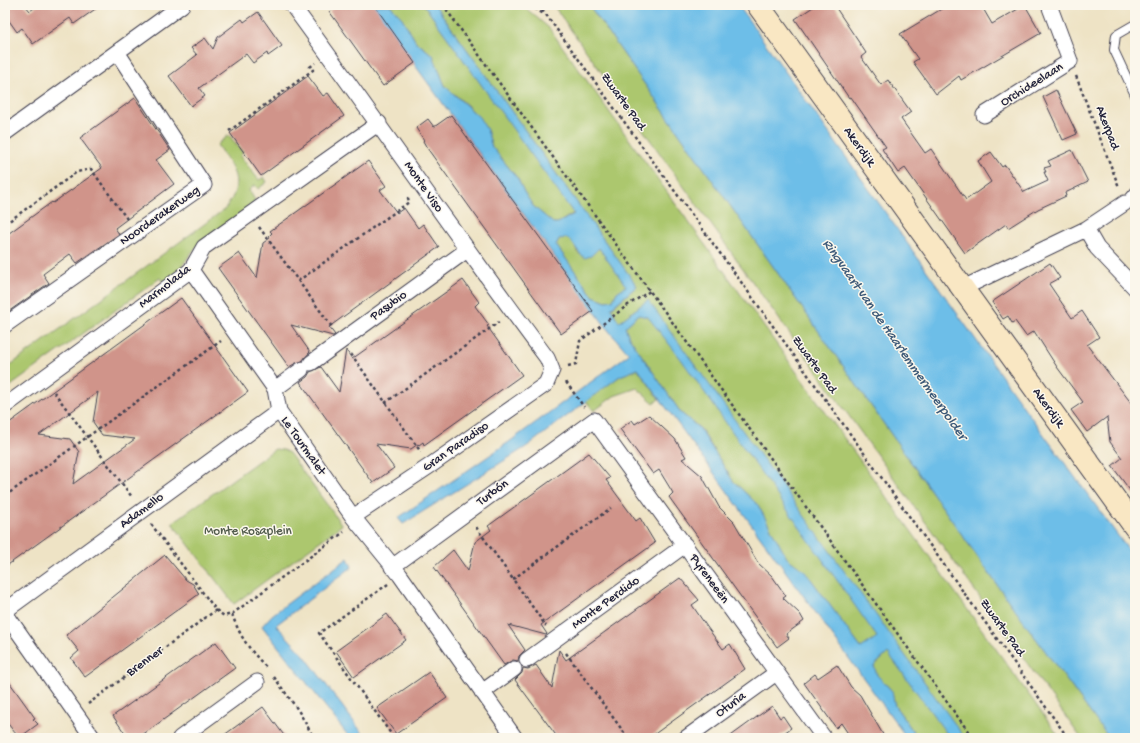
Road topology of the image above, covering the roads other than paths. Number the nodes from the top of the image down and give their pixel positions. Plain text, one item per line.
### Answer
1 (182, 5) edge
2 (292, 5) edge
3 (758, 5) edge
4 (1049, 5) edge
5 (1135, 24) edge
6 (117, 52) junction
7 (1135, 96) edge
8 (984, 115) dead end
9 (379, 123) junction
10 (5, 132) edge
11 (1130, 197) edge
12 (1086, 229) junction
13 (467, 250) junction
14 (191, 270) junction
15 (1135, 288) edge
16 (961, 289) junction
17 (5, 324) edge
18 (558, 375) joint
19 (275, 389) junction
20 (5, 406) edge
21 (279, 412) junction
22 (591, 416) joint
23 (355, 520) junction
24 (1135, 528) edge
25 (685, 545) junction
26 (396, 571) junction
27 (5, 612) edge
28 (527, 660) dead end
29 (514, 669) dead end
30 (776, 673) junction
31 (257, 682) dead end
32 (482, 692) junction
33 (93, 738) edge
34 (180, 738) edge
35 (515, 738) edge
36 (686, 738) edge
37 (824, 738) edge

1 - 6 street
2 - 9 street, Monte Viso
3 - 16 street, Akerdijk
4 - 8 street, Orchideelaan
5 - 7 lane
6 - 10 street
6 - 17 street, Noorderakerweg
9 - 13 street, Monte Viso
9 - 14 street, Marmolada
11 - 12 street
12 - 15 street
12 - 16 street
13 - 18 street, Monte Viso
13 - 19 street, Pasubio
14 - 19 street, Le Tourmalet
14 - 20 street, Marmolada
16 - 24 street, Akerdijk
18 - 23 street, Gran Paradiso
19 - 21 street, Le Tourmalet
21 - 23 street, Le Tourmalet
21 - 27 street, Adamello
22 - 25 street, Pyreneeën
22 - 26 street, Turbón
23 - 26 street, Le Tourmalet
25 - 28 street, Monte Perdido
25 - 30 street, Pyreneeën
26 - 32 street, Le Tourmalet
27 - 33 street
29 - 32 street
30 - 36 street, Oturia
30 - 37 street, Pyreneeën
31 - 34 street
32 - 35 street, Le Tourmalet

